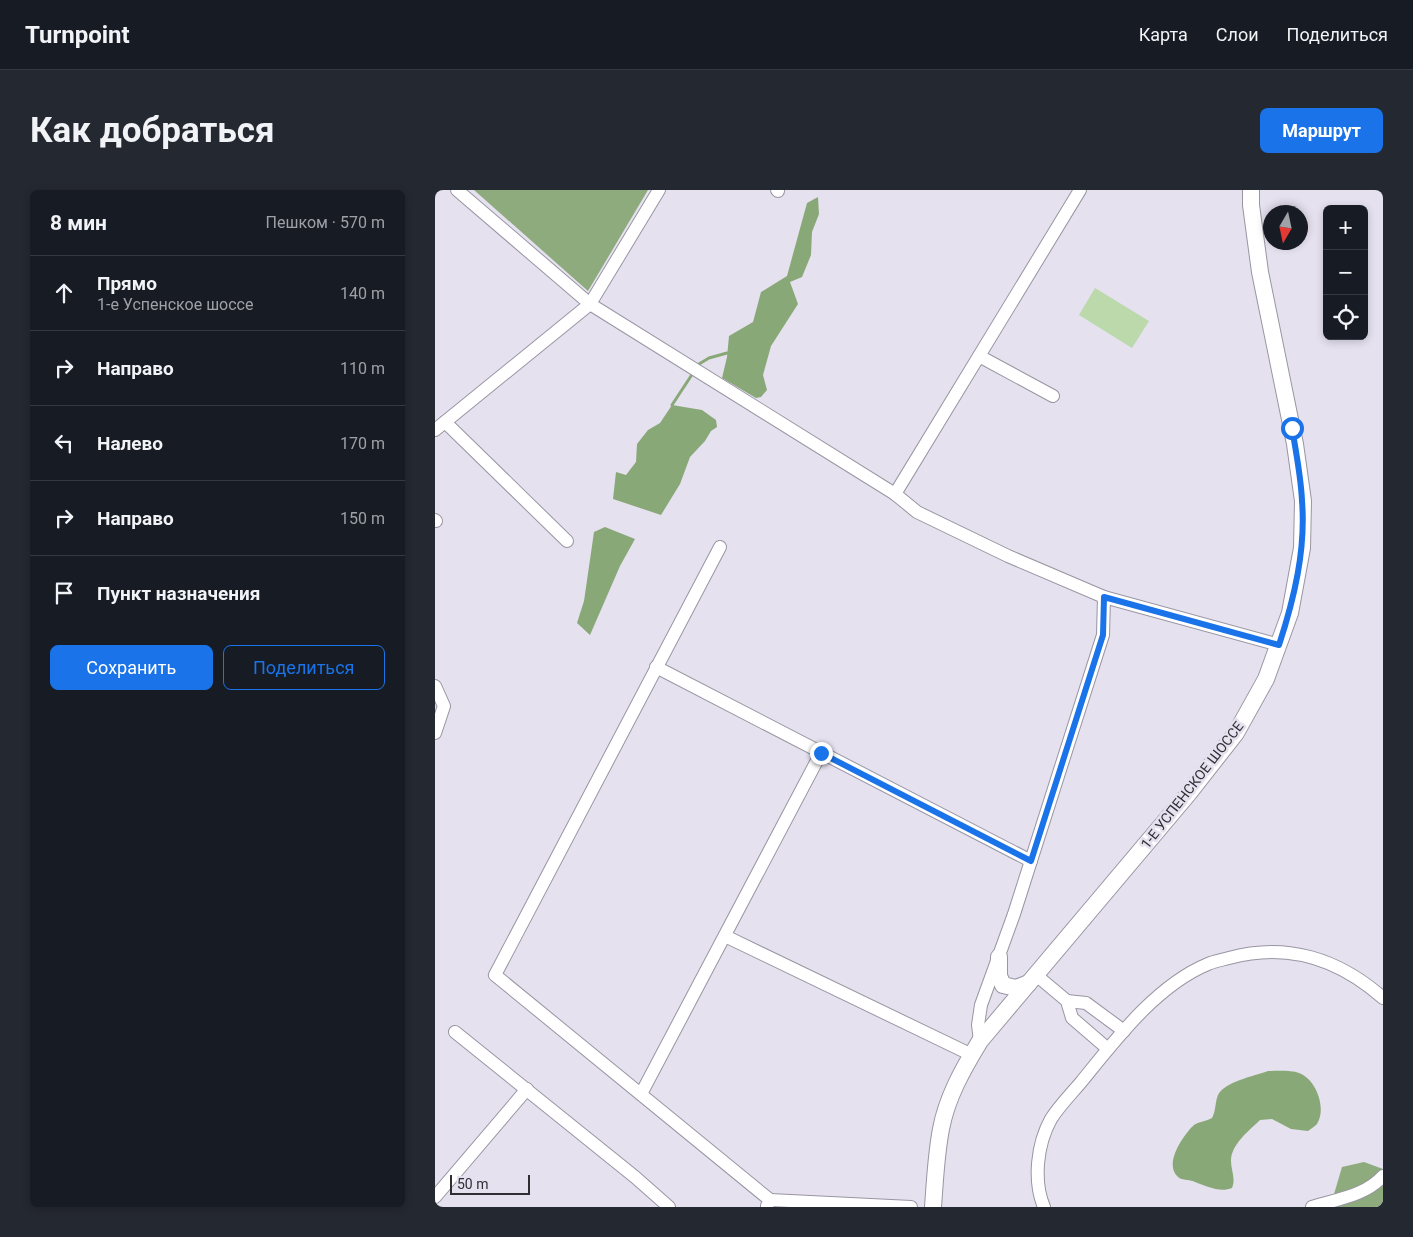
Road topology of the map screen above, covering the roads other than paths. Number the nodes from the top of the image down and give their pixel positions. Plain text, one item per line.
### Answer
1 (457, 190) edge
2 (659, 190) edge
3 (1080, 190) edge
4 (1251, 190) edge
5 (590, 304) junction
6 (979, 356) junction
7 (1053, 396) dead end
8 (440, 426) edge
9 (895, 494) junction
10 (567, 541) dead end
11 (720, 547) dead end
12 (1104, 597) junction
13 (1279, 645) junction
14 (656, 667) junction
15 (435, 686) edge
16 (435, 733) edge
17 (821, 753) junction
18 (1031, 861) junction
19 (725, 936) junction
20 (999, 957) junction
21 (1032, 979) junction
22 (1383, 998) edge
23 (1067, 1001) junction
24 (1124, 1031) junction
25 (455, 1032) dead end
26 (976, 1048) junction
27 (1108, 1049) junction
28 (527, 1089) junction
29 (641, 1094) junction
30 (1383, 1176) edge
31 (435, 1197) edge
32 (768, 1204) edge
33 (669, 1207) edge
34 (911, 1207) edge
35 (933, 1207) edge
36 (1044, 1207) edge
37 (1313, 1207) edge

1 - 5 street
2 - 5 street
3 - 6 street
4 - 13 main road, 1-Е УСПЕНСКОЕ ШОССЕ
5 - 8 street
5 - 9 street
6 - 7 street
6 - 9 street
8 - 10 street
9 - 12 street
11 - 14 street
12 - 13 street
12 - 18 street
13 - 21 main road, 1-Е УСПЕНСКОЕ ШОССЕ
14 - 17 street
14 - 29 street
15 - 16 street
17 - 18 street
17 - 19 street
18 - 20 street
19 - 26 street
19 - 29 street
20 - 21 main road
20 - 26 street
21 - 23 street
21 - 26 main road, 1-Е УСПЕНСКОЕ ШОССЕ
22 - 24 street
23 - 24 street
23 - 27 street
24 - 27 street
25 - 28 street
26 - 35 main road, 1-Е УСПЕНСКОЕ ШОССЕ
27 - 36 street
28 - 31 street
28 - 33 street
29 - 32 street
30 - 37 street
32 - 34 street

